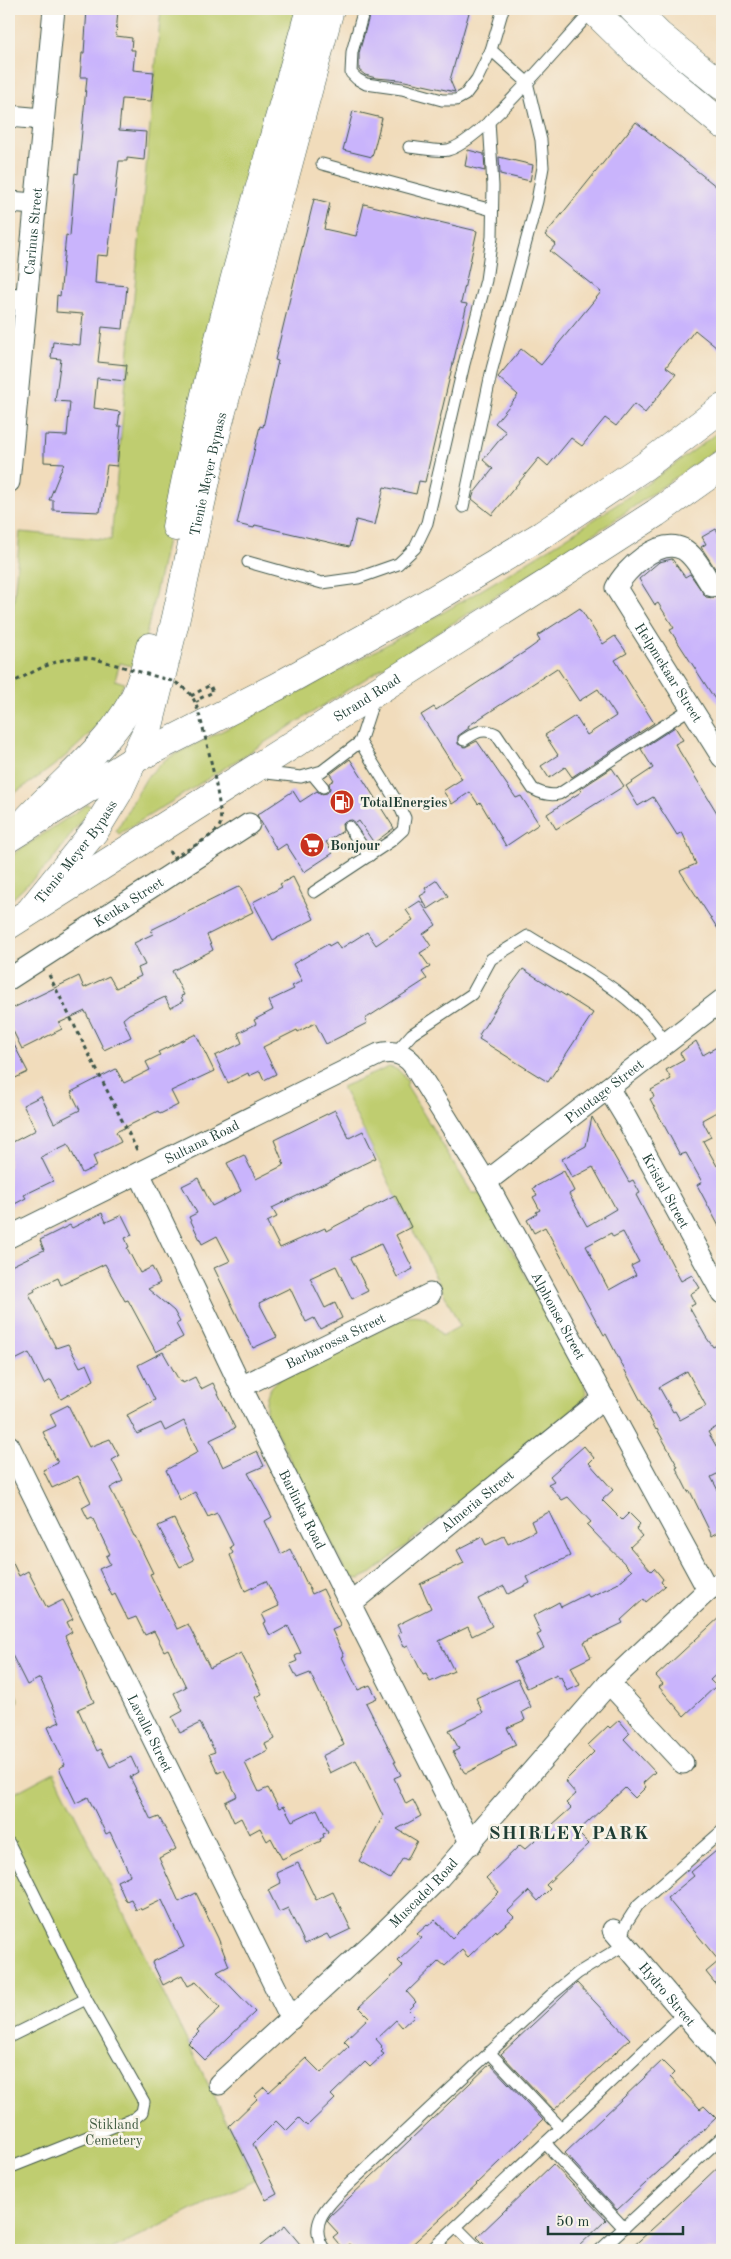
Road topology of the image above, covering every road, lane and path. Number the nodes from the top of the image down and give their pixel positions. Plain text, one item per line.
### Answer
1 (54, 9) edge
2 (310, 9) edge
3 (330, 9) edge
4 (364, 9) edge
5 (503, 9) edge
6 (593, 9) edge
7 (633, 9) edge
8 (491, 50) junction
9 (527, 82) junction
10 (722, 86) edge
11 (9, 116) edge
12 (43, 119) junction
13 (489, 120) junction
14 (722, 124) edge
15 (410, 147) dead end
16 (322, 164) dead end
17 (9, 202) edge
18 (35, 204) junction
19 (492, 210) junction
20 (18, 299) edge
21 (722, 408) edge
22 (721, 469) edge
23 (9, 482) edge
24 (463, 507) dead end
25 (248, 562) dead end
26 (712, 586) dead end
27 (9, 684) edge
28 (377, 691) junction
29 (191, 696) junction
30 (197, 700) dead end
31 (691, 708) junction
32 (464, 740) dead end
33 (360, 742) junction
34 (722, 757) edge
35 (135, 759) junction
36 (252, 771) junction
37 (313, 775) junction
38 (323, 787) dead end
39 (9, 793) edge
40 (13, 800) dead end
41 (249, 824) dead end
42 (349, 827) dead end
43 (11, 836) edge
44 (168, 851) dead end
45 (369, 856) junction
46 (314, 892) dead end
47 (19, 918) edge
48 (45, 966) dead end
49 (9, 979) edge
50 (722, 1000) edge
51 (666, 1044) junction
52 (395, 1053) junction
53 (608, 1088) junction
54 (140, 1166) junction
55 (486, 1182) junction
56 (9, 1237) edge
57 (722, 1293) edge
58 (430, 1294) dead end
59 (241, 1387) junction
60 (604, 1398) junction
61 (9, 1446) edge
62 (715, 1586) edge
63 (351, 1603) junction
64 (609, 1683) junction
65 (683, 1763) dead end
66 (722, 1831) edge
67 (9, 1843) edge
68 (471, 1844) junction
69 (620, 1938) junction
70 (86, 1999) junction
71 (684, 2013) junction
72 (291, 2019) junction
73 (9, 2037) edge
74 (719, 2046) edge
75 (489, 2052) junction
76 (219, 2084) dead end
77 (561, 2128) junction
78 (722, 2137) edge
79 (545, 2143) junction
80 (9, 2168) edge
81 (456, 2227) junction
82 (624, 2228) junction
83 (324, 2250) edge
84 (431, 2250) edge
85 (479, 2250) edge
86 (600, 2250) edge

1 - 12 street, Carinus Street
2 - 43 street, Tienie Meyer Bypass
3 - 35 street, Tienie Meyer Bypass
4 - 8 lane
5 - 8 lane
6 - 9 lane
6 - 14 street
7 - 10 street
8 - 9 lane
9 - 13 lane
9 - 24 lane
11 - 12 street
12 - 18 street, Carinus Street
13 - 15 lane
13 - 19 lane
16 - 19 lane
17 - 18 street
18 - 20 street, Carinus Street
19 - 25 lane
20 - 23 street, Carinus Street
21 - 35 street
22 - 28 street, Strand Road
26 - 31 street, Helpmekaar Street
27 - 29 path, bridge
28 - 33 lane
28 - 36 street, Strand Road
29 - 30 path
29 - 44 path, bridge
31 - 32 lane
31 - 34 street, Helpmekaar Street
33 - 37 lane
33 - 45 lane
35 - 43 street
35 - 47 street, Tienie Meyer Bypass
36 - 37 lane
36 - 47 street, Strand Road
37 - 38 lane
39 - 40 path
41 - 49 street, Keuka Street
42 - 45 lane
45 - 46 lane
48 - 54 path
50 - 51 street, Pinotage Street
51 - 52 lane
51 - 53 street, Pinotage Street
52 - 54 street, Sultana Road
52 - 55 street, Alphonse Street
53 - 55 street, Pinotage Street
53 - 57 street, Kristal Street
54 - 56 street, Sultana Road
54 - 59 street, Barlinka Road
55 - 60 street, Alphonse Street
58 - 59 street, Barbarossa Street
59 - 63 street, Barlinka Road
60 - 62 street, Alphonse Street
60 - 63 street, Almeria Street
61 - 72 street, Lavalle Street
62 - 64 street, Muscadel Road
63 - 68 street, Barlinka Road
64 - 65 street
64 - 68 street, Muscadel Road
66 - 69 lane
67 - 70 lane
68 - 72 street, Muscadel Road
69 - 71 street, Hydro Street
69 - 75 lane
70 - 73 lane
70 - 80 lane
71 - 74 street, Hydro Street
71 - 77 lane
72 - 76 street, Muscadel Road
75 - 77 lane
75 - 83 lane
77 - 79 lane
78 - 82 lane
79 - 81 lane
79 - 82 lane
81 - 84 lane
81 - 85 lane
82 - 86 lane

